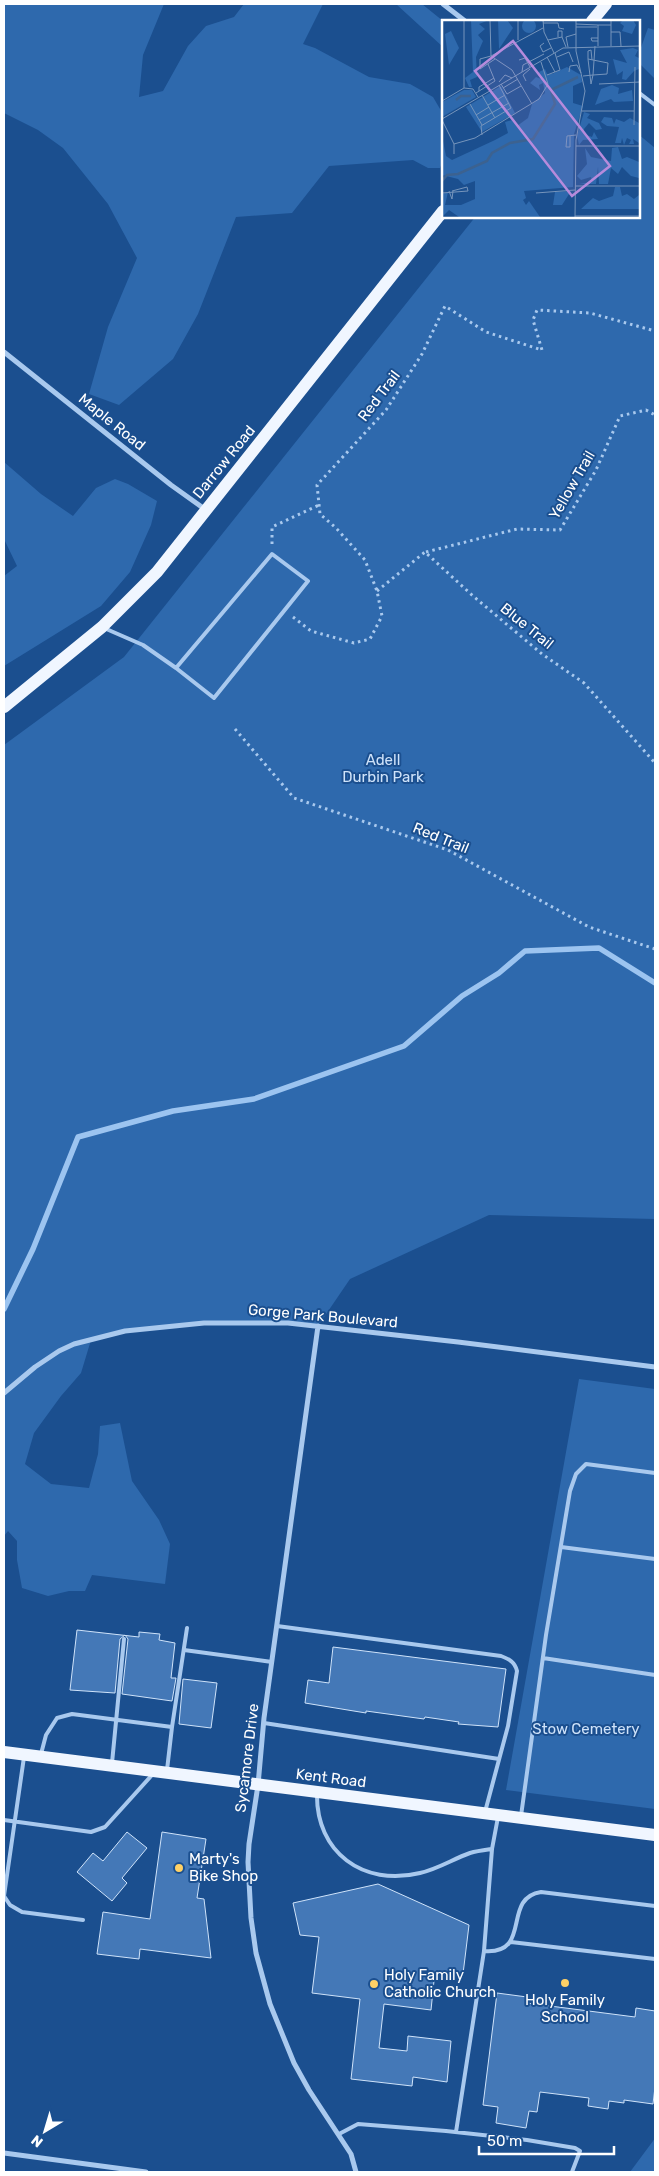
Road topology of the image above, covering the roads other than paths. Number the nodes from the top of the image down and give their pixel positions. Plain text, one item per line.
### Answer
1 (443, 4) edge
2 (606, 4) edge
3 (464, 20) edge
4 (593, 20) edge
5 (639, 93) edge
6 (655, 105) edge
7 (442, 212) edge
8 (4, 352) edge
9 (206, 510) junction
10 (102, 626) junction
11 (176, 668) junction
12 (4, 707) edge
13 (318, 1326) junction
14 (655, 1368) edge
15 (4, 1393) edge
16 (655, 1473) edge
17 (561, 1547) junction
18 (655, 1559) edge
19 (277, 1626) junction
20 (187, 1628) dead end
21 (124, 1639) dead end
22 (184, 1650) junction
23 (543, 1658) junction
24 (272, 1662) junction
25 (655, 1674) edge
26 (115, 1720) junction
27 (264, 1723) junction
28 (172, 1727) junction
29 (4, 1752) edge
30 (25, 1754) junction
31 (40, 1756) junction
32 (499, 1759) junction
33 (111, 1765) junction
34 (161, 1772) junction
35 (258, 1786) junction
36 (317, 1793) junction
37 (484, 1814) junction
38 (499, 1816) junction
39 (520, 1818) junction
40 (4, 1820) edge
41 (16, 1822) junction
42 (655, 1835) edge
43 (492, 1849) junction
44 (655, 1906) edge
45 (83, 1920) dead end
46 (511, 1942) junction
47 (484, 1951) junction
48 (655, 1959) edge
49 (456, 2132) junction
50 (339, 2134) junction
51 (4, 2153) edge
52 (146, 2172) edge
53 (356, 2172) edge
54 (572, 2172) edge

1 - 3 street
2 - 4 main road
5 - 6 lane
7 - 9 main road, Darrow Road
8 - 9 street, Maple Road
9 - 10 main road, Darrow Road
10 - 11 lane
10 - 12 main road, Darrow Road
11 - 11 lane
13 - 14 street, Gorge Park Boulevard
13 - 15 street, Gorge Park Boulevard
13 - 19 street, Sycamore Drive
16 - 17 lane
17 - 18 lane
17 - 23 lane
19 - 24 street, Sycamore Drive
19 - 32 lane
20 - 22 lane
21 - 26 lane
22 - 24 lane
22 - 28 lane
23 - 25 lane
23 - 39 lane
24 - 27 street, Sycamore Drive
26 - 28 lane
26 - 31 lane
26 - 33 lane
27 - 32 lane
27 - 35 street, Sycamore Drive
28 - 34 lane
29 - 30 main road, Kent Road
30 - 31 main road, Kent Road
30 - 41 lane
31 - 33 main road, Kent Road
32 - 37 lane
33 - 34 main road, Kent Road
34 - 35 main road, Kent Road
34 - 41 lane
35 - 36 main road, Kent Road
35 - 50 street, Sycamore Drive
36 - 37 main road, Kent Road
36 - 43 lane
37 - 38 main road, Kent Road
38 - 39 main road, Kent Road
38 - 43 lane
39 - 42 main road, Kent Road
40 - 41 lane
41 - 45 lane
43 - 47 lane
44 - 46 lane
46 - 47 lane
46 - 48 lane
47 - 49 lane
49 - 50 lane
49 - 54 lane
50 - 53 street, Sycamore Drive
51 - 52 street

